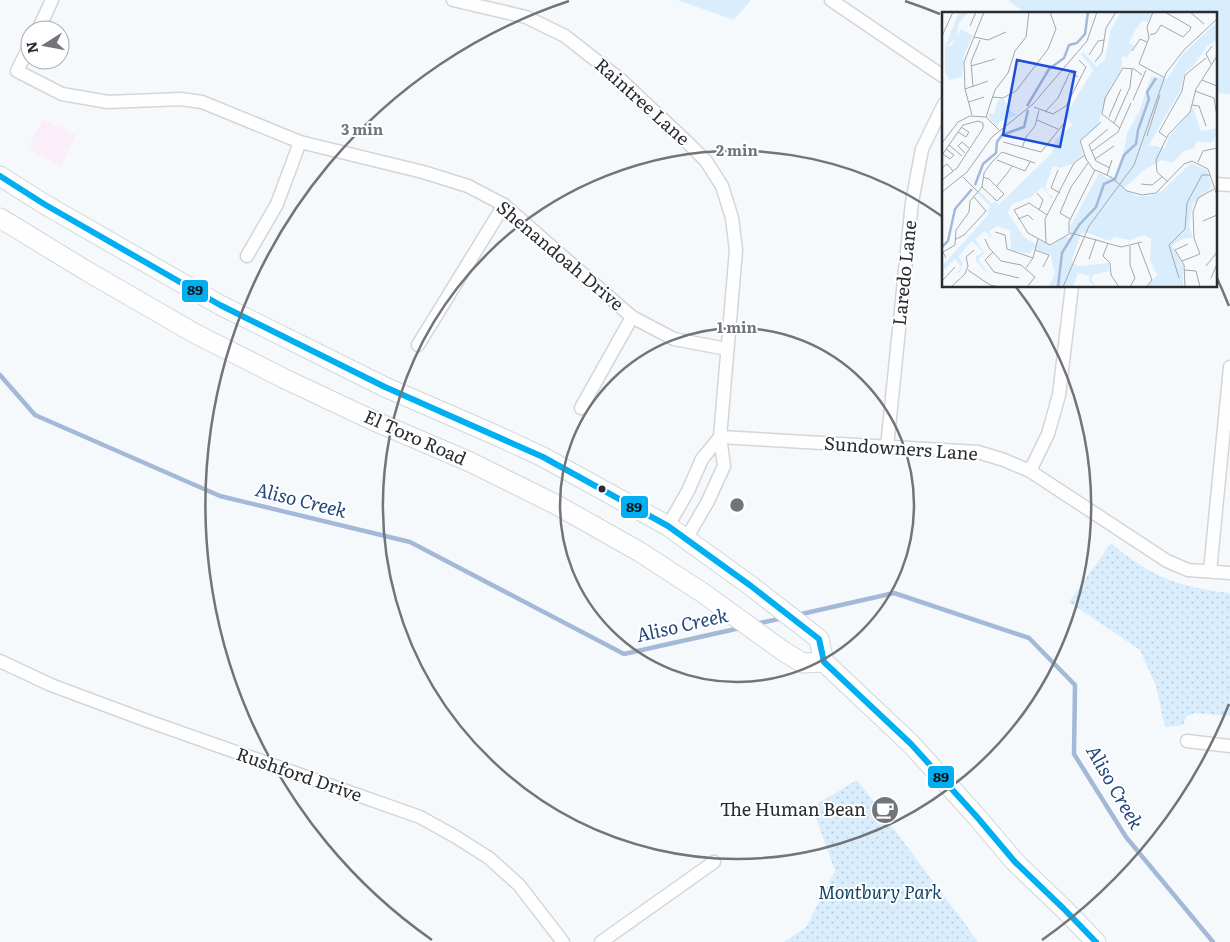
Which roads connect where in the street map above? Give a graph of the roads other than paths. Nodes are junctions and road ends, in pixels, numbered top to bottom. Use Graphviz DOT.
graph roads {
  1 [pos="52,0"];
  2 [pos="453,0"];
  3 [pos="831,0"];
  4 [pos="43,20"];
  5 [pos="20,65"];
  6 [pos="942,76"];
  7 [pos="942,108"];
  8 [pos="300,142"];
  9 [pos="0,176"];
  10 [pos="504,205"];
  11 [pos="0,218"];
  12 [pos="247,256"];
  13 [pos="1072,288"];
  14 [pos="632,317"];
  15 [pos="418,345"];
  16 [pos="727,348"];
  17 [pos="1230,367"];
  18 [pos="581,408"];
  19 [pos="720,437"];
  20 [pos="887,447"];
  21 [pos="1030,471"];
  22 [pos="694,478"];
  23 [pos="714,488"];
  24 [pos="668,526"];
  25 [pos="686,539"];
  26 [pos="1210,571"];
  27 [pos="1230,573"];
  28 [pos="0,661"];
  29 [pos="824,662"];
  30 [pos="1188,741"];
  31 [pos="1230,746"];
  32 [pos="714,862"];
  33 [pos="563,942"];
  34 [pos="601,942"];
  35 [pos="1096,942"];
  1 -- 4 [label="street"];
  2 -- 16 [label="street, Raintree Lane"];
  3 -- 6 [label="street"];
  5 -- 8 [label="street, Shenandoah Drive"];
  7 -- 20 [label="street, Laredo Lane"];
  8 -- 10 [label="street, Shenandoah Drive"];
  8 -- 12 [label="street"];
  9 -- 24 [label="main road, El Toro Road"];
  10 -- 14 [label="street, Shenandoah Drive"];
  10 -- 15 [label="street"];
  11 -- 29 [label="main road, El Toro Road"];
  13 -- 21 [label="street"];
  14 -- 16 [label="street, Shenandoah Drive"];
  14 -- 18 [label="street"];
  16 -- 19 [label="street, Raintree Lane"];
  17 -- 26 [label="street"];
  19 -- 20 [label="street, Sundowners Lane"];
  19 -- 22 [label="street"];
  19 -- 23 [label="street, Raintree Lane"];
  20 -- 21 [label="street, Sundowners Lane"];
  21 -- 26 [label="street, Sundowners Lane"];
  22 -- 23 [label="street"];
  22 -- 24 [label="street"];
  23 -- 25 [label="street, Raintree Lane"];
  24 -- 25 [label="main road, El Toro Road"];
  25 -- 29 [label="main road, El Toro Road"];
  26 -- 27 [label="street, Sundowners Lane"];
  28 -- 33 [label="street, Rushford Drive"];
  29 -- 35 [label="main road"];
  30 -- 31 [label="street"];
  32 -- 34 [label="street"];
}
